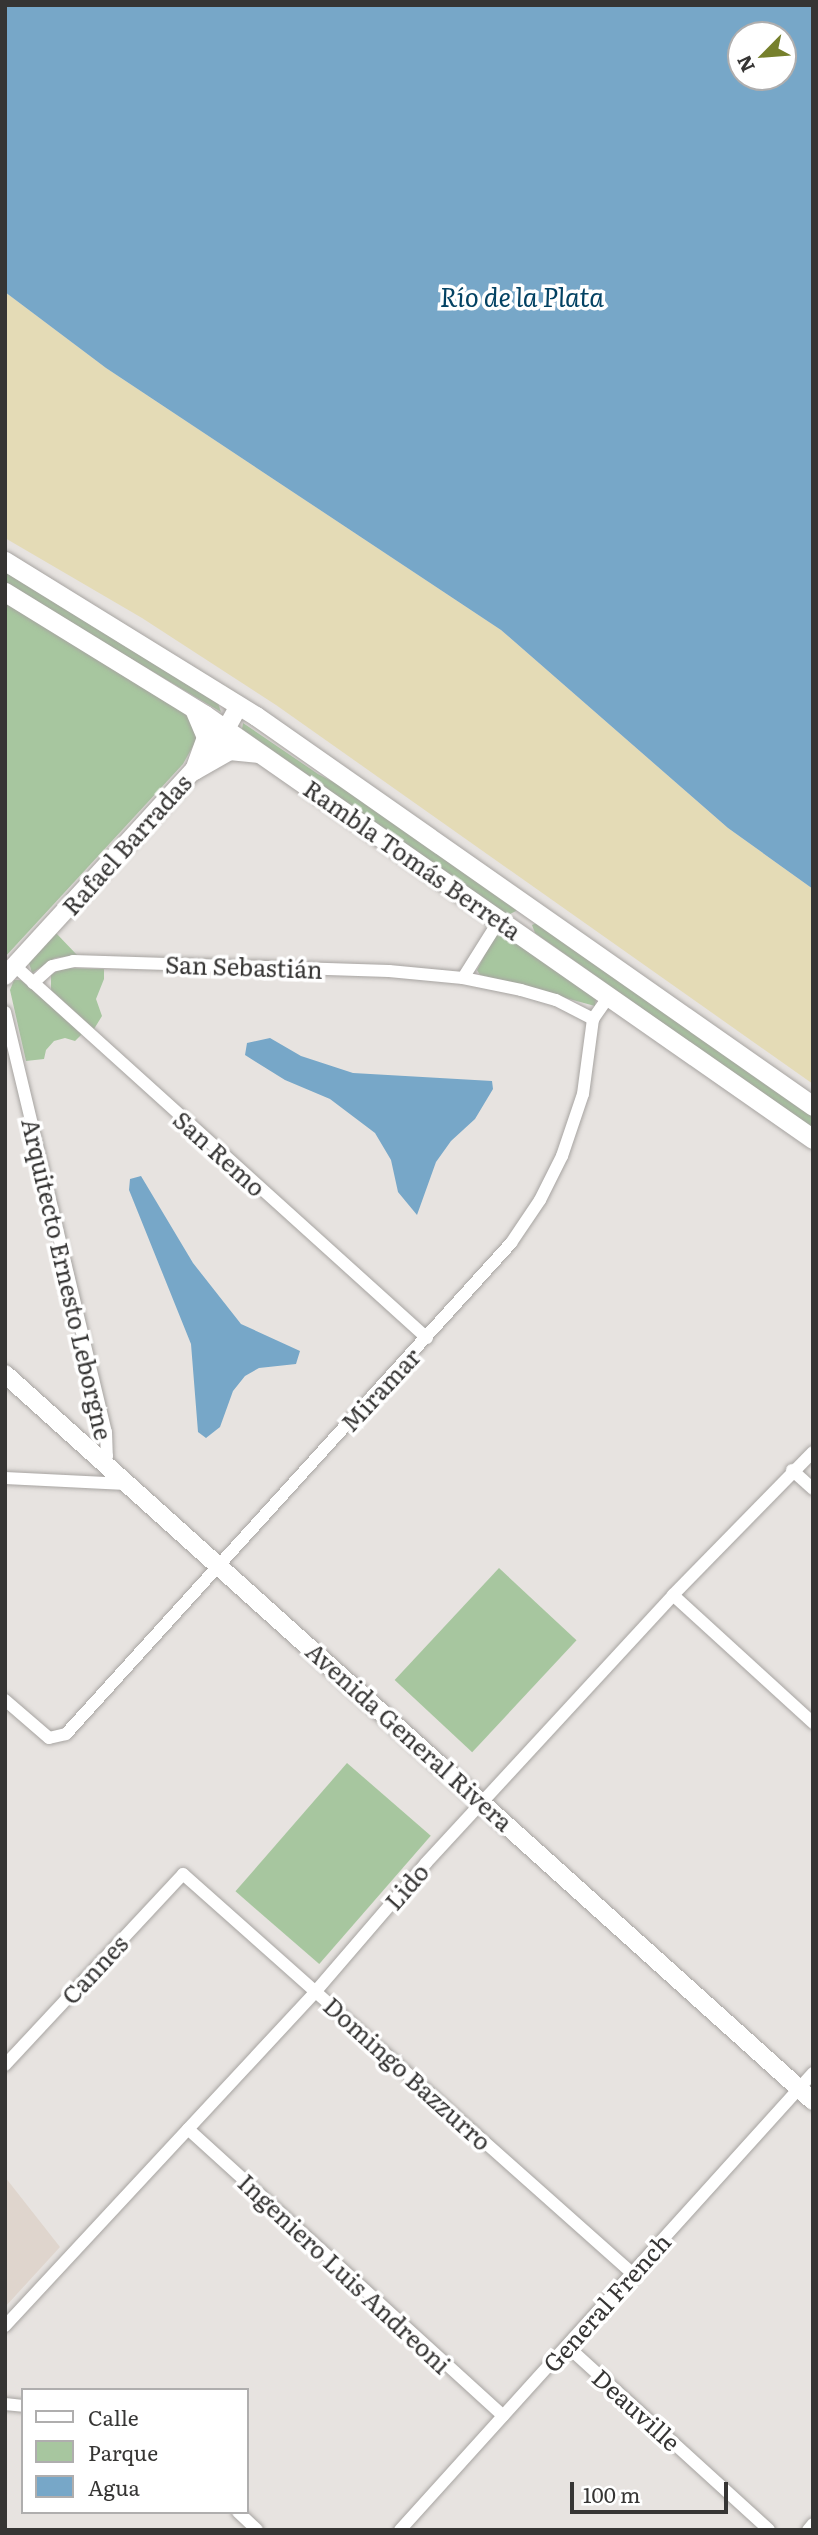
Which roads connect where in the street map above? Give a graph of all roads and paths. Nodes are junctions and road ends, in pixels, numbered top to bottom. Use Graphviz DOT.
graph roads {
  1 [pos="5,561"];
  2 [pos="5,592"];
  3 [pos="239,706"];
  4 [pos="193,707"];
  5 [pos="226,729"];
  6 [pos="262,755"];
  7 [pos="194,770"];
  8 [pos="351,781"];
  9 [pos="532,908"];
  10 [pos="508,925"];
  11 [pos="10,971"];
  12 [pos="463,978"];
  13 [pos="33,983"];
  14 [pos="610,995"];
  15 [pos="5,1012"];
  16 [pos="593,1019"];
  17 [pos="813,1106"];
  18 [pos="813,1139"];
  19 [pos="427,1338"];
  20 [pos="5,1374"];
  21 [pos="813,1452"];
  22 [pos="103,1463"];
  23 [pos="792,1470"];
  24 [pos="5,1478"];
  25 [pos="126,1484"];
  26 [pos="813,1489"];
  27 [pos="217,1565"];
  28 [pos="673,1595"];
  29 [pos="5,1700"];
  30 [pos="813,1723"];
  31 [pos="484,1803"];
  32 [pos="183,1874"];
  33 [pos="316,1991"];
  34 [pos="5,2065"];
  35 [pos="813,2073"];
  36 [pos="806,2094"];
  37 [pos="188,2129"];
  38 [pos="632,2273"];
  39 [pos="5,2326"];
  40 [pos="567,2346"];
  41 [pos="503,2416"];
  42 [pos="240,2514"];
  43 [pos="813,2524"];
  44 [pos="257,2530"];
  45 [pos="400,2530"];
  46 [pos="769,2530"];
  47 [pos="807,2530"];
  1 -- 3 [label="main road, Rambla Tomás Berreta"];
  2 -- 4 [label="main road, Rambla Tomás Berreta"];
  3 -- 5 [label="main road, Rafael Barradas"];
  3 -- 8 [label="main road, Rambla Tomás Berreta"];
  4 -- 5 [label="main road, Rambla Tomás Berreta"];
  4 -- 7 [label="main road"];
  5 -- 6 [label="main road, Rambla Tomás Berreta"];
  5 -- 7 [label="main road, Rafael Barradas"];
  5 -- 8 [label="main road"];
  6 -- 7 [label="main road"];
  6 -- 10 [label="main road, Rambla Tomás Berreta"];
  7 -- 11 [label="main road, Rafael Barradas"];
  8 -- 9 [label="main road, Rambla Tomás Berreta"];
  9 -- 10 [label="main road"];
  9 -- 17 [label="main road, Rambla Tomás Berreta"];
  10 -- 12 [label="street"];
  10 -- 14 [label="main road, Rambla Tomás Berreta"];
  11 -- 13 [label="street, San Remo"];
  12 -- 13 [label="street, San Sebastián"];
  12 -- 16 [label="street, San Sebastián"];
  13 -- 19 [label="street, San Remo"];
  14 -- 16 [label="street, Miramar"];
  14 -- 18 [label="main road, Rambla Tomás Berreta"];
  15 -- 22 [label="street, Arquitecto Ernesto Leborgne"];
  16 -- 19 [label="street, Miramar"];
  19 -- 27 [label="street, Miramar"];
  20 -- 22 [label="main road, Avenida General Rivera"];
  21 -- 23 [label="street, Lido"];
  22 -- 25 [label="main road, Avenida General Rivera"];
  23 -- 26 [label="street"];
  23 -- 28 [label="street, Lido"];
  24 -- 25 [label="street"];
  25 -- 27 [label="main road, Avenida General Rivera"];
  27 -- 29 [label="street, Miramar"];
  27 -- 31 [label="main road, Avenida General Rivera"];
  28 -- 30 [label="street"];
  28 -- 31 [label="street, Lido"];
  31 -- 33 [label="street, Lido"];
  31 -- 36 [label="main road, Avenida General Rivera"];
  32 -- 33 [label="street, Domingo Bazzurro"];
  32 -- 34 [label="street, Cannes"];
  33 -- 37 [label="street, Lido"];
  33 -- 38 [label="street, Domingo Bazzurro"];
  35 -- 36 [label="street, General French"];
  36 -- 38 [label="street, General French"];
  37 -- 39 [label="street, Lido"];
  37 -- 41 [label="street, Ingeniero Luis Andreoni"];
  38 -- 40 [label="street, General French"];
  40 -- 41 [label="street, General French"];
  40 -- 46 [label="street, Deauville"];
  41 -- 45 [label="street, General French"];
  42 -- 44 [label="street"];
  43 -- 47 [label="street"];
}
